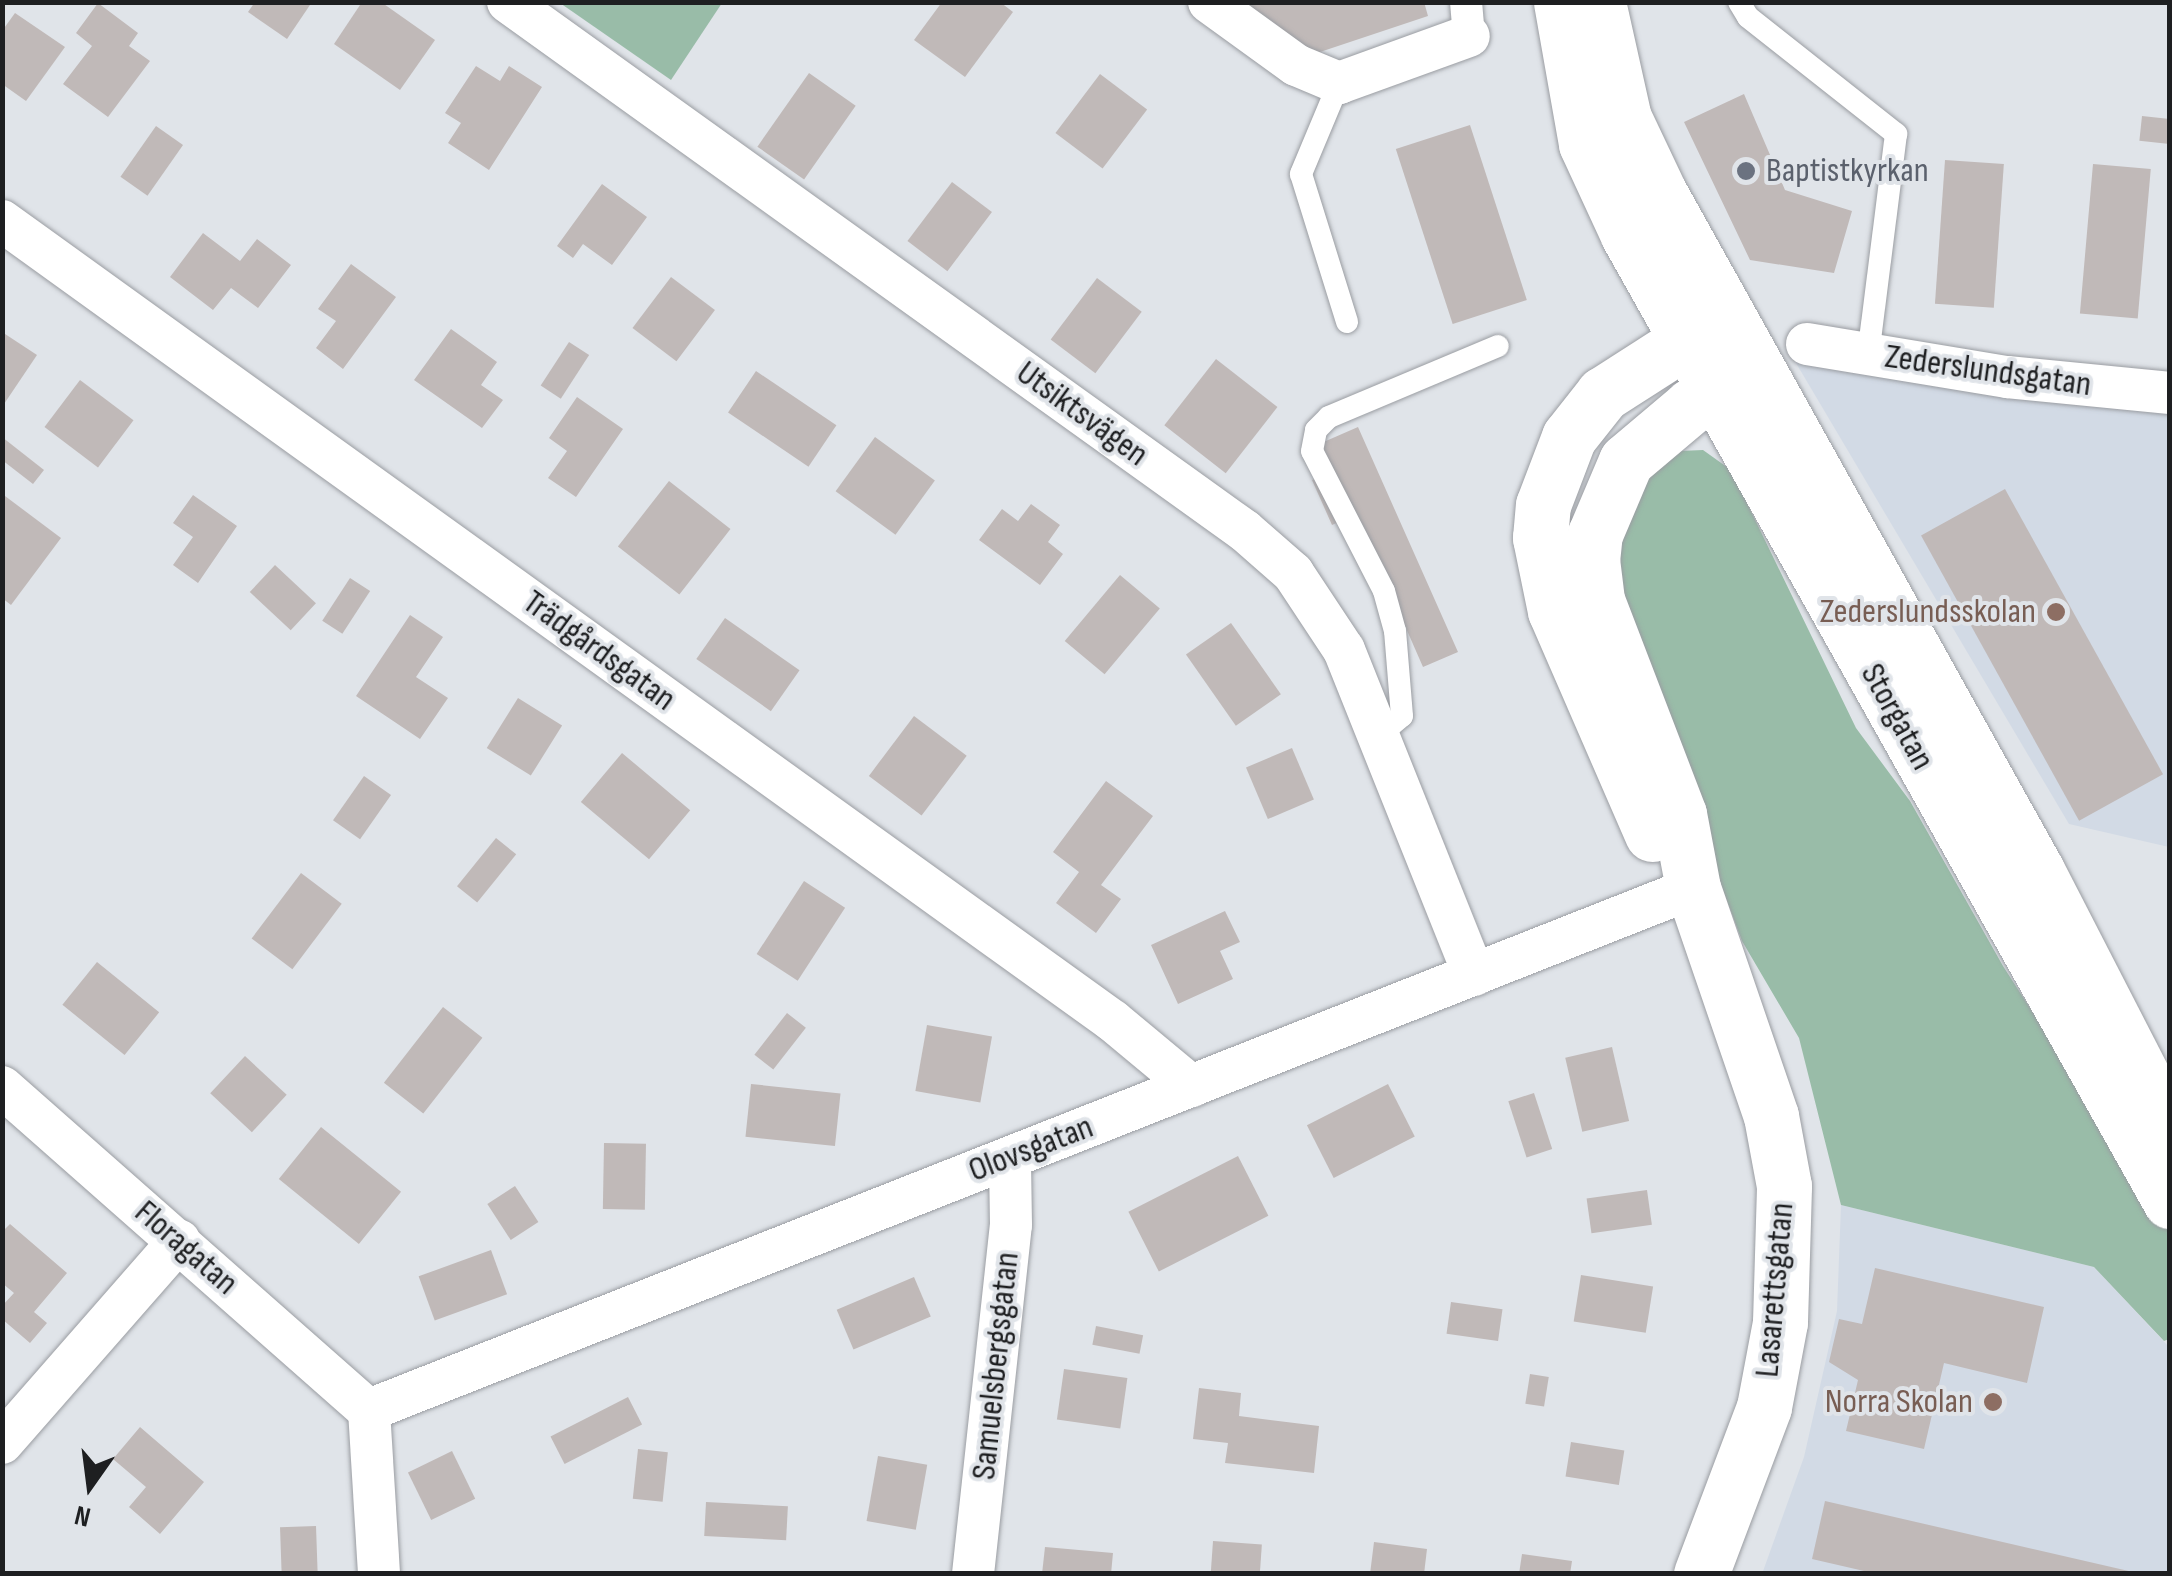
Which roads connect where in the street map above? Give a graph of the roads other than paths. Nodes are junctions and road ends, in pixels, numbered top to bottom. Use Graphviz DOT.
graph roads {
  1 [pos="508,2"];
  2 [pos="1209,2"];
  3 [pos="1561,2"];
  4 [pos="1598,2"];
  5 [pos="1740,2"];
  6 [pos="1467,19"];
  7 [pos="1339,83"];
  8 [pos="2,221"];
  9 [pos="1347,322"];
  10 [pos="1705,326"];
  11 [pos="1806,344"];
  12 [pos="1498,346"];
  13 [pos="1868,355"];
  14 [pos="1734,380"];
  15 [pos="2170,393"];
  16 [pos="1378,736"];
  17 [pos="1693,888"];
  18 [pos="1474,975"];
  19 [pos="1191,1086"];
  20 [pos="2,1087"];
  21 [pos="2170,1130"];
  22 [pos="1010,1158"];
  23 [pos="2170,1201"];
  24 [pos="180,1240"];
  25 [pos="368,1410"];
  26 [pos="2,1443"];
  27 [pos="380,1574"];
  28 [pos="973,1574"];
  29 [pos="1701,1574"];
  1 -- 16 [label="street, Utsiktsvägen"];
  2 -- 7 [label="street"];
  3 -- 10 [label="main road, Storgatan"];
  4 -- 10 [label="main road, Storgatan"];
  5 -- 13 [label="lane"];
  6 -- 7 [label="street"];
  7 -- 9 [label="lane"];
  8 -- 19 [label="street, Trädgårdsgatan"];
  10 -- 14 [label="main road, Storgatan"];
  10 -- 17 [label="main road, Lasarettsgatan"];
  11 -- 13 [label="street, Zederslundsgatan"];
  12 -- 16 [label="lane"];
  13 -- 15 [label="street, Zederslundsgatan"];
  14 -- 17 [label="main road, Lasarettsgatan"];
  14 -- 21 [label="main road, Storgatan"];
  14 -- 23 [label="main road, Storgatan"];
  16 -- 18 [label="street, Utsiktsvägen"];
  17 -- 18 [label="street, Olovsgatan"];
  17 -- 29 [label="main road, Lasarettsgatan"];
  18 -- 19 [label="street, Olovsgatan"];
  19 -- 22 [label="street, Olovsgatan"];
  20 -- 24 [label="street, Floragatan"];
  22 -- 25 [label="street, Olovsgatan"];
  22 -- 28 [label="street, Samuelsbergsgatan"];
  24 -- 25 [label="street, Floragatan"];
  24 -- 26 [label="street"];
  25 -- 27 [label="street"];
}
